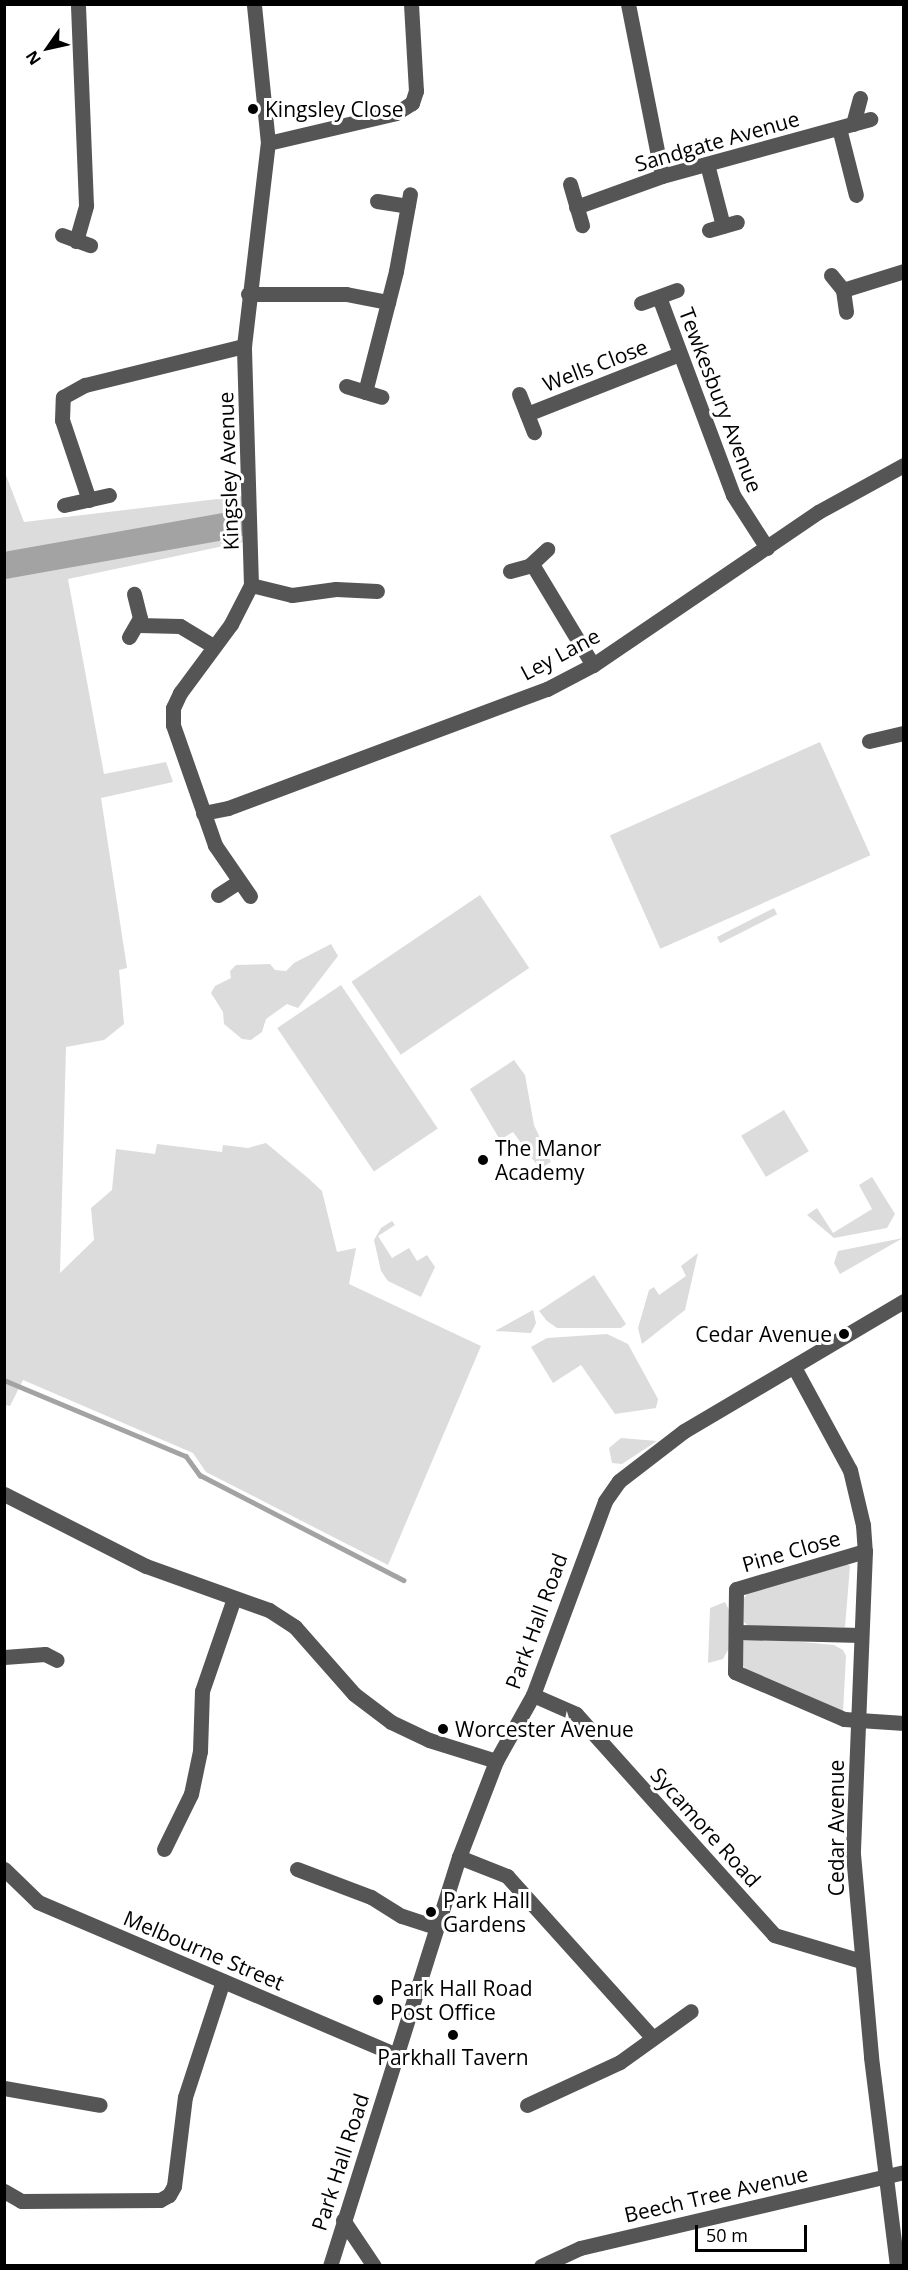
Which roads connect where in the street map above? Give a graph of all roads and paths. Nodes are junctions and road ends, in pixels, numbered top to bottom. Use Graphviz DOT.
graph roads {
  1 [pos="78,4"];
  2 [pos="254,4"];
  3 [pos="411,4"];
  4 [pos="628,4"];
  5 [pos="860,98"];
  6 [pos="870,119"];
  7 [pos="846,126"];
  8 [pos="267,143"];
  9 [pos="707,164"];
  10 [pos="662,176"];
  11 [pos="570,184"];
  12 [pos="856,195"];
  13 [pos="377,201"];
  14 [pos="576,207"];
  15 [pos="582,225"];
  16 [pos="723,226"];
  17 [pos="76,240"];
  18 [pos="903,271"];
  19 [pos="831,274"];
  20 [pos="677,290"];
  21 [pos="843,290"];
  22 [pos="248,294"];
  23 [pos="658,297"];
  24 [pos="388,302"];
  25 [pos="641,303"];
  26 [pos="846,312"];
  27 [pos="244,346"];
  28 [pos="679,354"];
  29 [pos="346,386"];
  30 [pos="365,392"];
  31 [pos="519,394"];
  32 [pos="381,397"];
  33 [pos="527,414"];
  34 [pos="534,432"];
  35 [pos="903,465"];
  36 [pos="109,495"];
  37 [pos="89,500"];
  38 [pos="63,505"];
  39 [pos="767,548"];
  40 [pos="547,549"];
  41 [pos="532,564"];
  42 [pos="510,571"];
  43 [pos="251,585"];
  44 [pos="377,591"];
  45 [pos="134,594"];
  46 [pos="213,646"];
  47 [pos="592,665"];
  48 [pos="903,733"];
  49 [pos="869,741"];
  50 [pos="203,813"];
  51 [pos="238,882"];
  52 [pos="218,895"];
  53 [pos="250,896"];
  54 [pos="903,1301"];
  55 [pos="794,1367"];
  56 [pos="4,1494"];
  57 [pos="865,1551"];
  58 [pos="234,1598"];
  59 [pos="738,1632"];
  60 [pos="861,1635"];
  61 [pos="4,1657"];
  62 [pos="57,1660"];
  63 [pos="533,1695"];
  64 [pos="858,1720"];
  65 [pos="903,1723"];
  66 [pos="496,1761"];
  67 [pos="164,1849"];
  68 [pos="459,1857"];
  69 [pos="4,1869"];
  70 [pos="297,1869"];
  71 [pos="435,1928"];
  72 [pos="861,1961"];
  73 [pos="223,1981"];
  74 [pos="691,2011"];
  75 [pos="653,2038"];
  76 [pos="396,2055"];
  77 [pos="4,2088"];
  78 [pos="100,2105"];
  79 [pos="527,2105"];
  80 [pos="903,2172"];
  81 [pos="884,2176"];
  82 [pos="4,2192"];
  83 [pos="343,2220"];
  84 [pos="330,2265"];
  85 [pos="374,2265"];
  86 [pos="540,2265"];
  87 [pos="897,2265"];
  1 -- 17 [label="street"];
  2 -- 8 [label="street, Kingsley Avenue"];
  3 -- 8 [label="street"];
  4 -- 10 [label="street"];
  5 -- 7 [label="street"];
  6 -- 7 [label="street, Sandgate Avenue"];
  7 -- 9 [label="street, Sandgate Avenue"];
  7 -- 12 [label="street"];
  8 -- 22 [label="street, Kingsley Avenue"];
  9 -- 10 [label="street, Sandgate Avenue"];
  9 -- 16 [label="street"];
  10 -- 14 [label="street, Sandgate Avenue"];
  11 -- 14 [label="street"];
  13 -- 24 [label="street"];
  14 -- 15 [label="street"];
  18 -- 21 [label="street"];
  19 -- 21 [label="street"];
  20 -- 23 [label="street, Tewkesbury Avenue"];
  21 -- 26 [label="street"];
  22 -- 24 [label="street"];
  22 -- 27 [label="street, Kingsley Avenue"];
  23 -- 25 [label="street, Tewkesbury Avenue"];
  23 -- 28 [label="street, Tewkesbury Avenue"];
  24 -- 30 [label="street"];
  27 -- 37 [label="street"];
  27 -- 43 [label="street, Kingsley Avenue"];
  28 -- 33 [label="street, Wells Close"];
  28 -- 39 [label="street, Tewkesbury Avenue"];
  29 -- 30 [label="street"];
  30 -- 32 [label="street"];
  31 -- 33 [label="street, Wells Close"];
  33 -- 34 [label="street, Wells Close"];
  35 -- 39 [label="street, Ley Lane"];
  36 -- 37 [label="street"];
  37 -- 38 [label="street"];
  39 -- 47 [label="street, Ley Lane"];
  40 -- 41 [label="street"];
  41 -- 42 [label="street"];
  41 -- 47 [label="street"];
  43 -- 44 [label="street"];
  43 -- 46 [label="street, Kingsley Avenue"];
  45 -- 46 [label="street"];
  46 -- 50 [label="street, Kingsley Avenue"];
  47 -- 50 [label="street, Ley Lane"];
  48 -- 49 [label="street"];
  50 -- 51 [label="street, Kingsley Avenue"];
  51 -- 52 [label="street"];
  51 -- 53 [label="street, Kingsley Avenue"];
  54 -- 55 [label="street, Park Hall Road"];
  55 -- 57 [label="street, Cedar Avenue"];
  55 -- 63 [label="street, Park Hall Road"];
  56 -- 58 [label="street"];
  57 -- 59 [label="street, Pine Close"];
  57 -- 60 [label="street, Cedar Avenue"];
  58 -- 66 [label="street"];
  58 -- 67 [label="street"];
  59 -- 60 [label="street"];
  59 -- 64 [label="street, Pine Close"];
  60 -- 64 [label="street, Cedar Avenue"];
  61 -- 62 [label="street"];
  63 -- 66 [label="street, Park Hall Road"];
  63 -- 72 [label="street, Sycamore Road"];
  64 -- 65 [label="street"];
  64 -- 72 [label="street, Cedar Avenue"];
  66 -- 68 [label="street, Park Hall Road"];
  68 -- 71 [label="street, Park Hall Road"];
  68 -- 75 [label="street"];
  69 -- 73 [label="street, Melbourne Street"];
  70 -- 71 [label="street"];
  71 -- 76 [label="street, Park Hall Road"];
  72 -- 81 [label="street, Cedar Avenue"];
  73 -- 76 [label="street, Melbourne Street"];
  73 -- 82 [label="street"];
  74 -- 75 [label="street"];
  75 -- 79 [label="street"];
  76 -- 83 [label="street, Park Hall Road"];
  77 -- 78 [label="street"];
  80 -- 81 [label="street, Beech Tree Avenue"];
  81 -- 86 [label="street, Beech Tree Avenue"];
  81 -- 87 [label="street, Cedar Avenue"];
  83 -- 84 [label="street, Park Hall Road"];
  83 -- 85 [label="street"];
}
